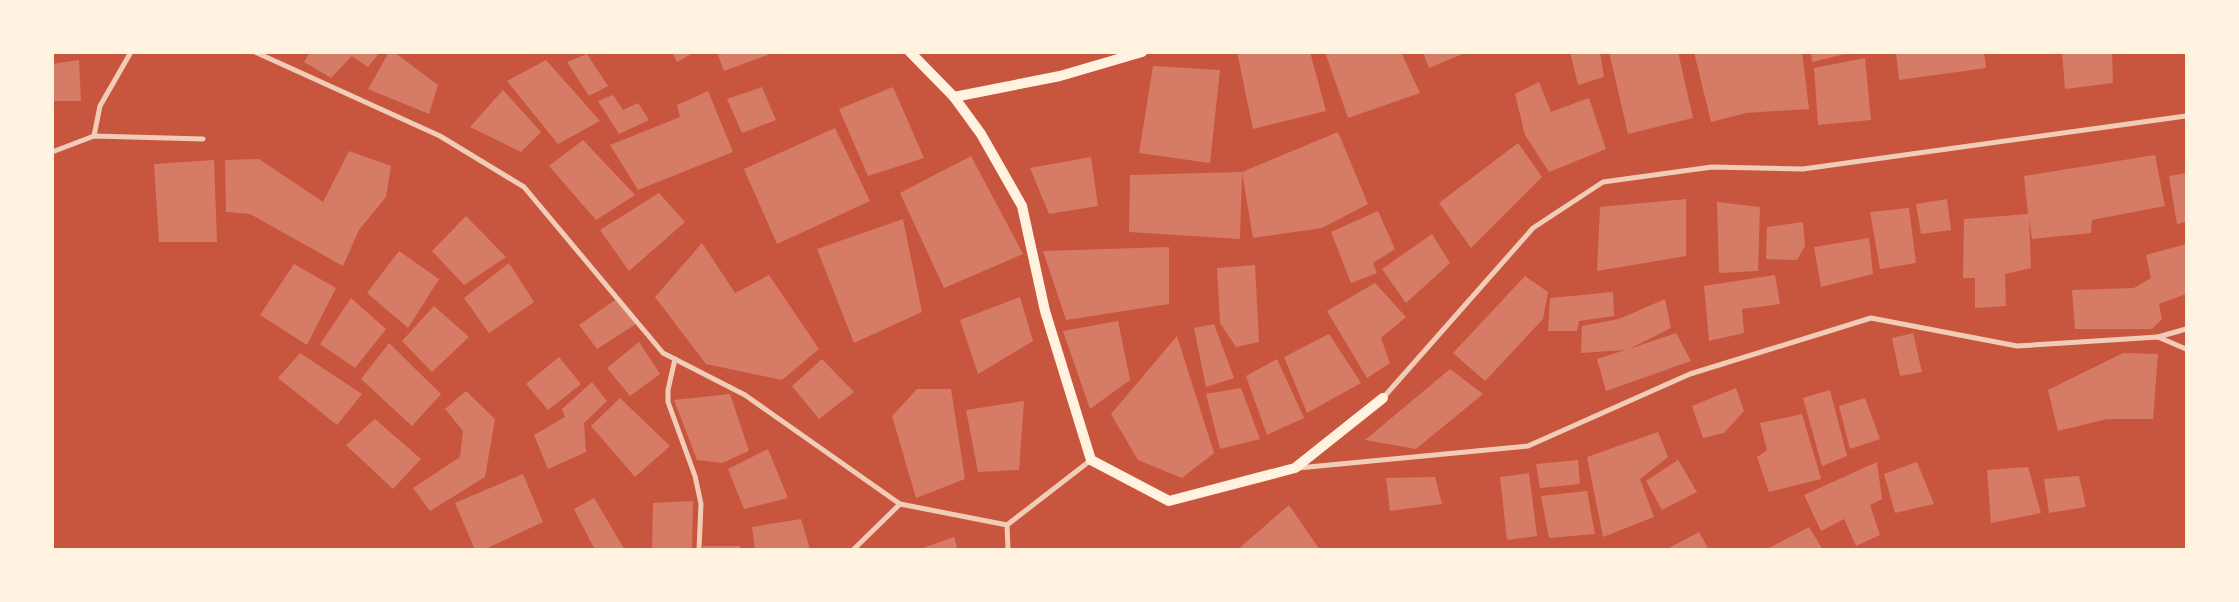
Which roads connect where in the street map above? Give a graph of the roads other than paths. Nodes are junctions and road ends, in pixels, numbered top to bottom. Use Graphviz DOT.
graph roads {
  1 [pos="131,52"];
  2 [pos="255,52"];
  3 [pos="910,52"];
  4 [pos="1142,52"];
  5 [pos="1124,55"];
  6 [pos="954,97"];
  7 [pos="2186,116"];
  8 [pos="94,136"];
  9 [pos="203,139"];
  10 [pos="52,152"];
  11 [pos="2186,329"];
  12 [pos="2158,337"];
  13 [pos="2186,349"];
  14 [pos="675,359"];
  15 [pos="1383,398"];
  16 [pos="1091,460"];
  17 [pos="1295,468"];
  18 [pos="900,504"];
  19 [pos="1007,525"];
  20 [pos="699,550"];
  21 [pos="853,550"];
  22 [pos="1008,550"];
  1 -- 8 [label="street"];
  2 -- 14 [label="street"];
  3 -- 6 [label="main road"];
  4 -- 5 [label="main road"];
  5 -- 6 [label="main road"];
  6 -- 16 [label="main road"];
  7 -- 15 [label="street"];
  8 -- 9 [label="street"];
  8 -- 10 [label="street"];
  11 -- 12 [label="street"];
  12 -- 13 [label="street"];
  12 -- 17 [label="street"];
  14 -- 18 [label="street"];
  14 -- 20 [label="street"];
  15 -- 17 [label="main road"];
  16 -- 17 [label="main road"];
  16 -- 19 [label="street"];
  18 -- 19 [label="street"];
  18 -- 21 [label="street"];
  19 -- 22 [label="street"];
}
